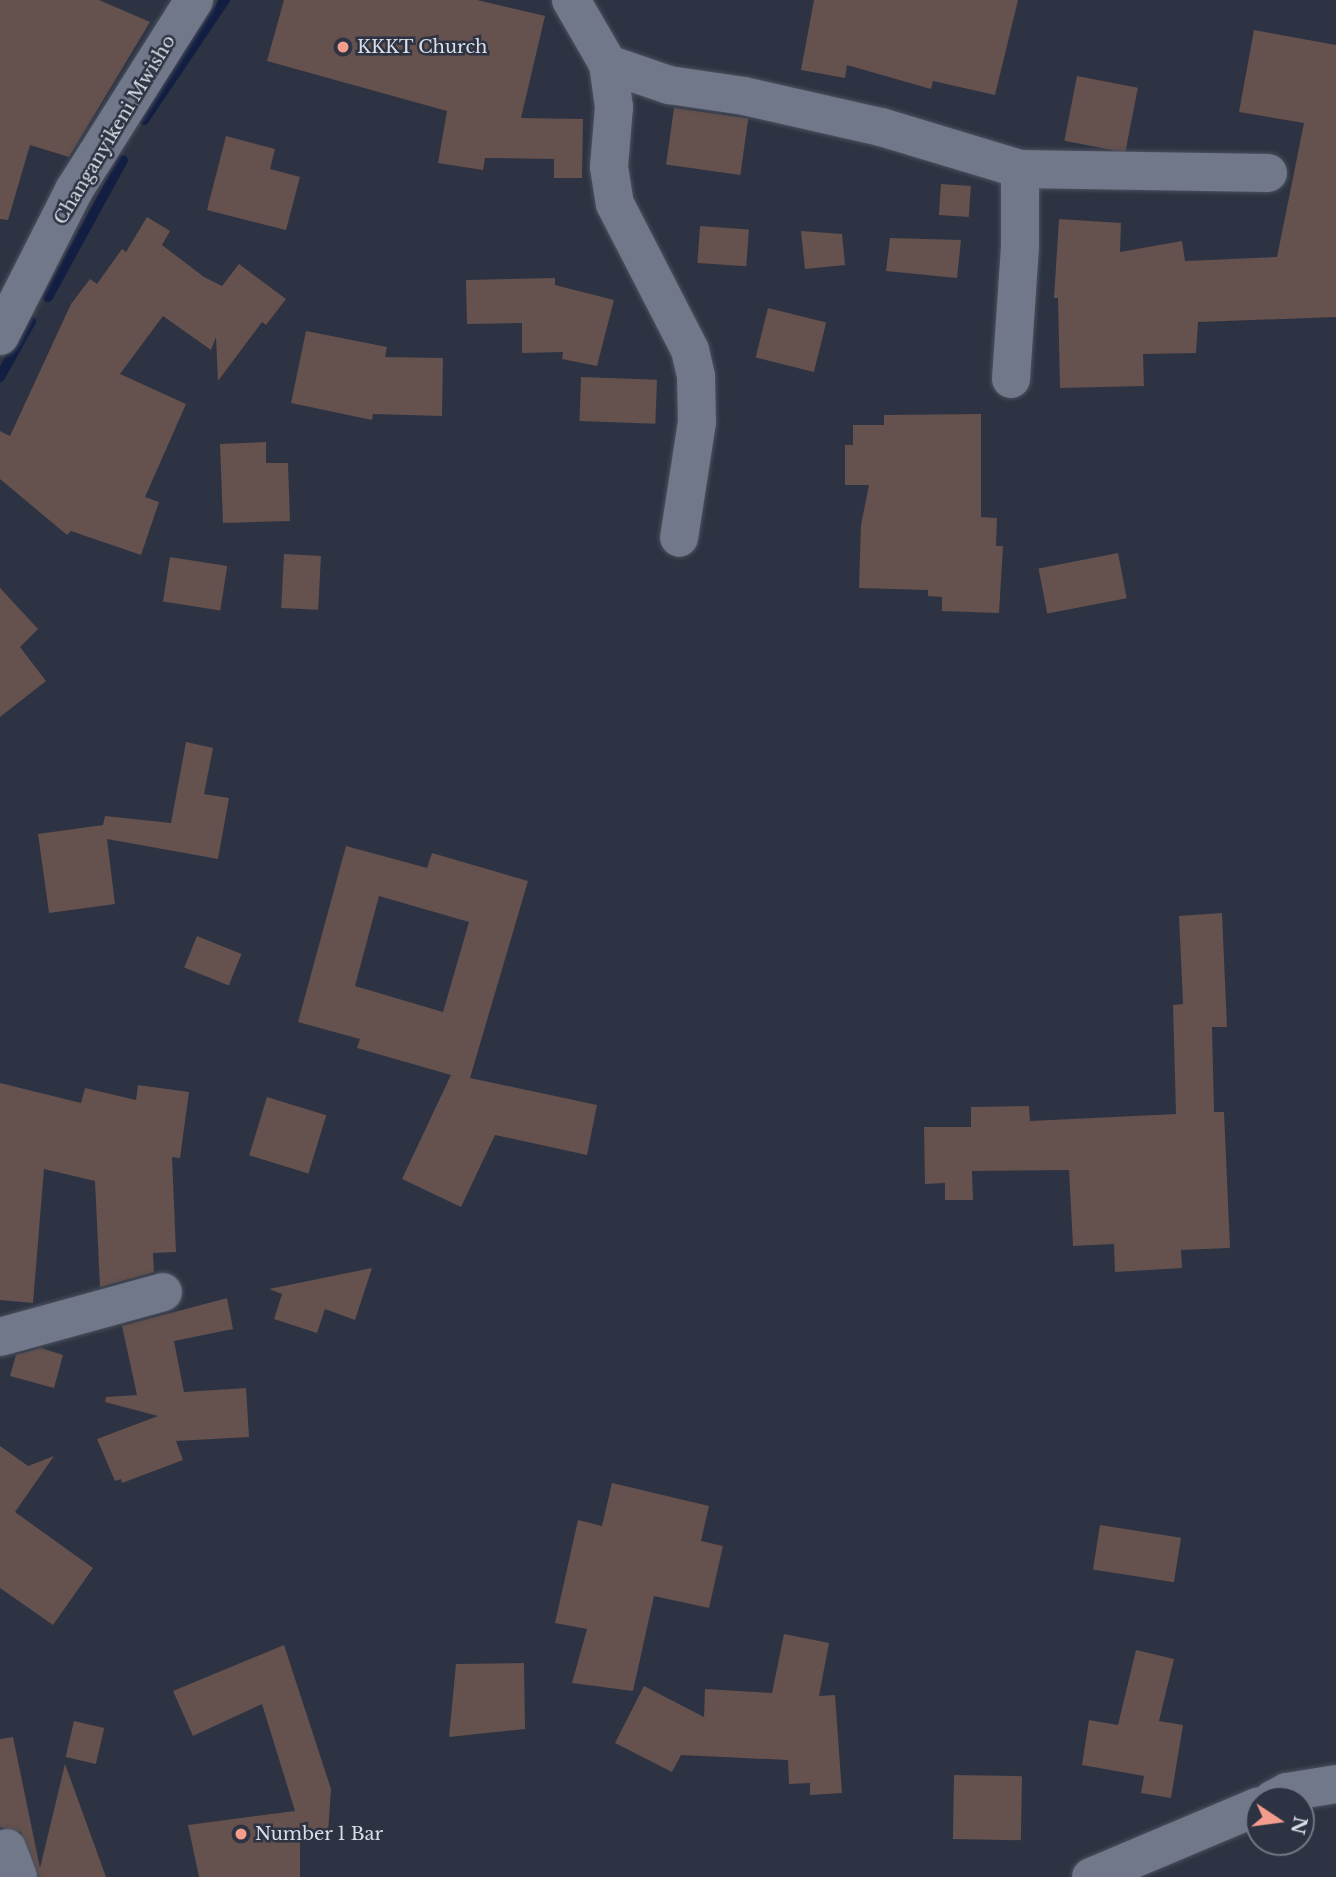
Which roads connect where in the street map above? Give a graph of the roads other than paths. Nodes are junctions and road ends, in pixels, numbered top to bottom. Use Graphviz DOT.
graph roads {
  1 [pos="194,0"];
  2 [pos="571,0"];
  3 [pos="608,64"];
  4 [pos="1020,169"];
  5 [pos="1268,173"];
  6 [pos="0,336"];
  7 [pos="1011,379"];
  8 [pos="679,538"];
  9 [pos="163,1292"];
  10 [pos="0,1337"];
  11 [pos="1336,1784"];
  12 [pos="1315,1787"];
  13 [pos="1245,1812"];
  14 [pos="1091,1877"];
  1 -- 6 [label="street, Changanyikeni Mwisho"];
  2 -- 3 [label="street"];
  3 -- 4 [label="street"];
  3 -- 8 [label="street"];
  4 -- 5 [label="street"];
  4 -- 7 [label="street"];
  9 -- 10 [label="street"];
  11 -- 12 [label="street"];
  13 -- 14 [label="street"];
}
